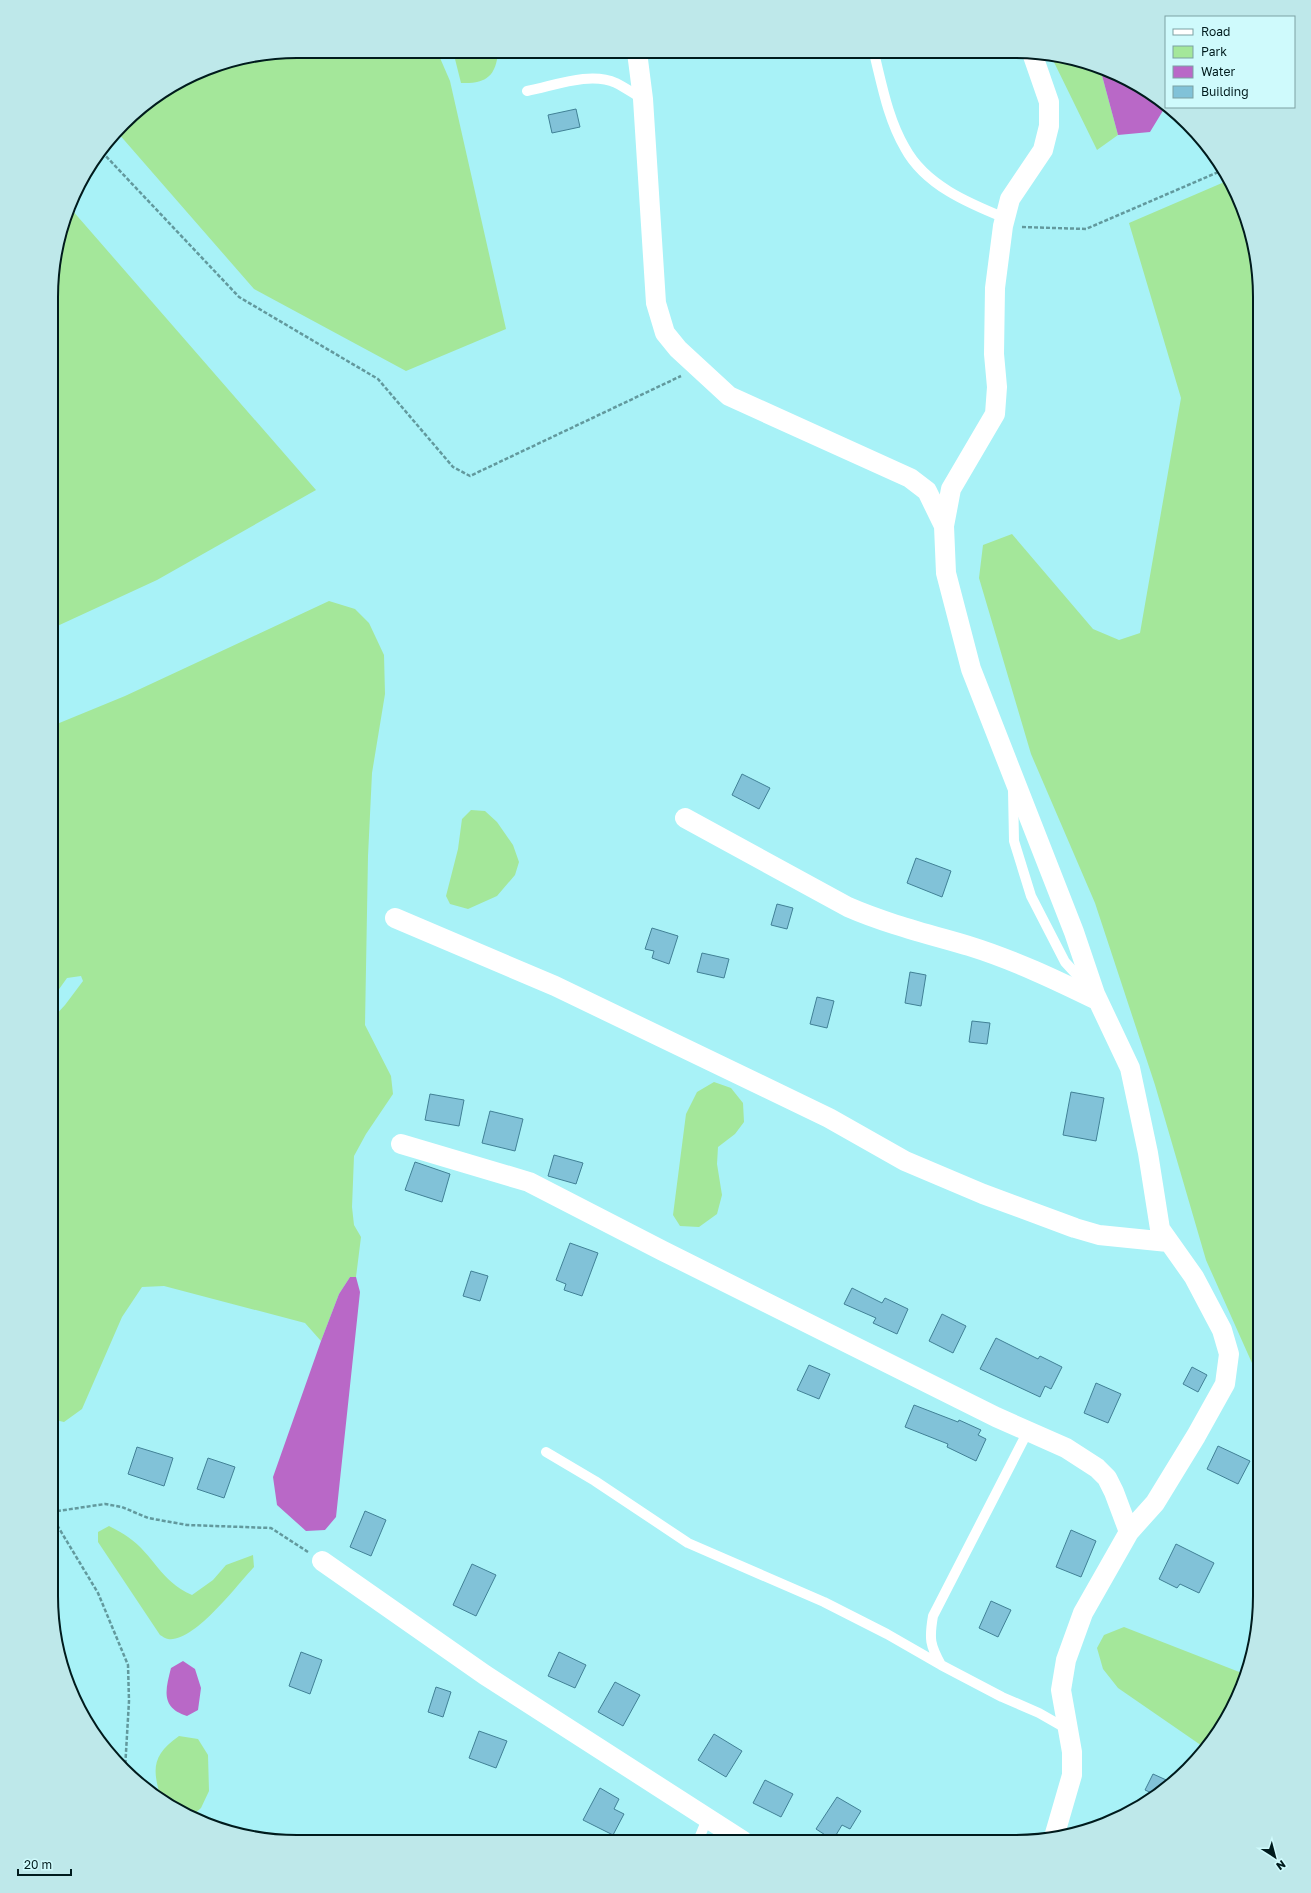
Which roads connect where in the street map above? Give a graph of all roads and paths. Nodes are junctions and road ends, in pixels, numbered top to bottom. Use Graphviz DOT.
graph roads {
  1 [pos="638,58"];
  2 [pos="875,58"];
  3 [pos="1034,59"];
  4 [pos="527,91"];
  5 [pos="643,99"];
  6 [pos="105,155"];
  7 [pos="1218,172"];
  8 [pos="1004,222"];
  9 [pos="699,368"];
  10 [pos="944,526"];
  11 [pos="1012,774"];
  12 [pos="685,818"];
  13 [pos="395,918"];
  14 [pos="1096,997"];
  15 [pos="401,1144"];
  16 [pos="1168,1242"];
  17 [pos="1028,1431"];
  18 [pos="546,1452"];
  19 [pos="58,1513"];
  20 [pos="58,1526"];
  21 [pos="1129,1532"];
  22 [pos="322,1561"];
  23 [pos="940,1665"];
  24 [pos="1067,1729"];
  25 [pos="125,1762"];
  26 [pos="707,1819"];
  27 [pos="1056,1831"];
  28 [pos="700,1835"];
  29 [pos="733,1835"];
  1 -- 5 [label="street"];
  2 -- 8 [label="lane"];
  3 -- 8 [label="street"];
  4 -- 5 [label="lane"];
  5 -- 9 [label="street"];
  6 -- 9 [label="path"];
  7 -- 8 [label="path"];
  8 -- 10 [label="street"];
  9 -- 10 [label="street"];
  10 -- 11 [label="street"];
  11 -- 14 [label="street"];
  11 -- 14 [label="lane"];
  12 -- 14 [label="street"];
  13 -- 16 [label="street"];
  14 -- 16 [label="street"];
  15 -- 17 [label="street"];
  16 -- 21 [label="street"];
  17 -- 21 [label="street"];
  17 -- 23 [label="lane"];
  18 -- 23 [label="lane"];
  19 -- 22 [label="path"];
  20 -- 25 [label="path"];
  21 -- 24 [label="street"];
  22 -- 26 [label="street"];
  23 -- 24 [label="lane"];
  24 -- 27 [label="street"];
  26 -- 28 [label="lane"];
  26 -- 29 [label="street"];
}
